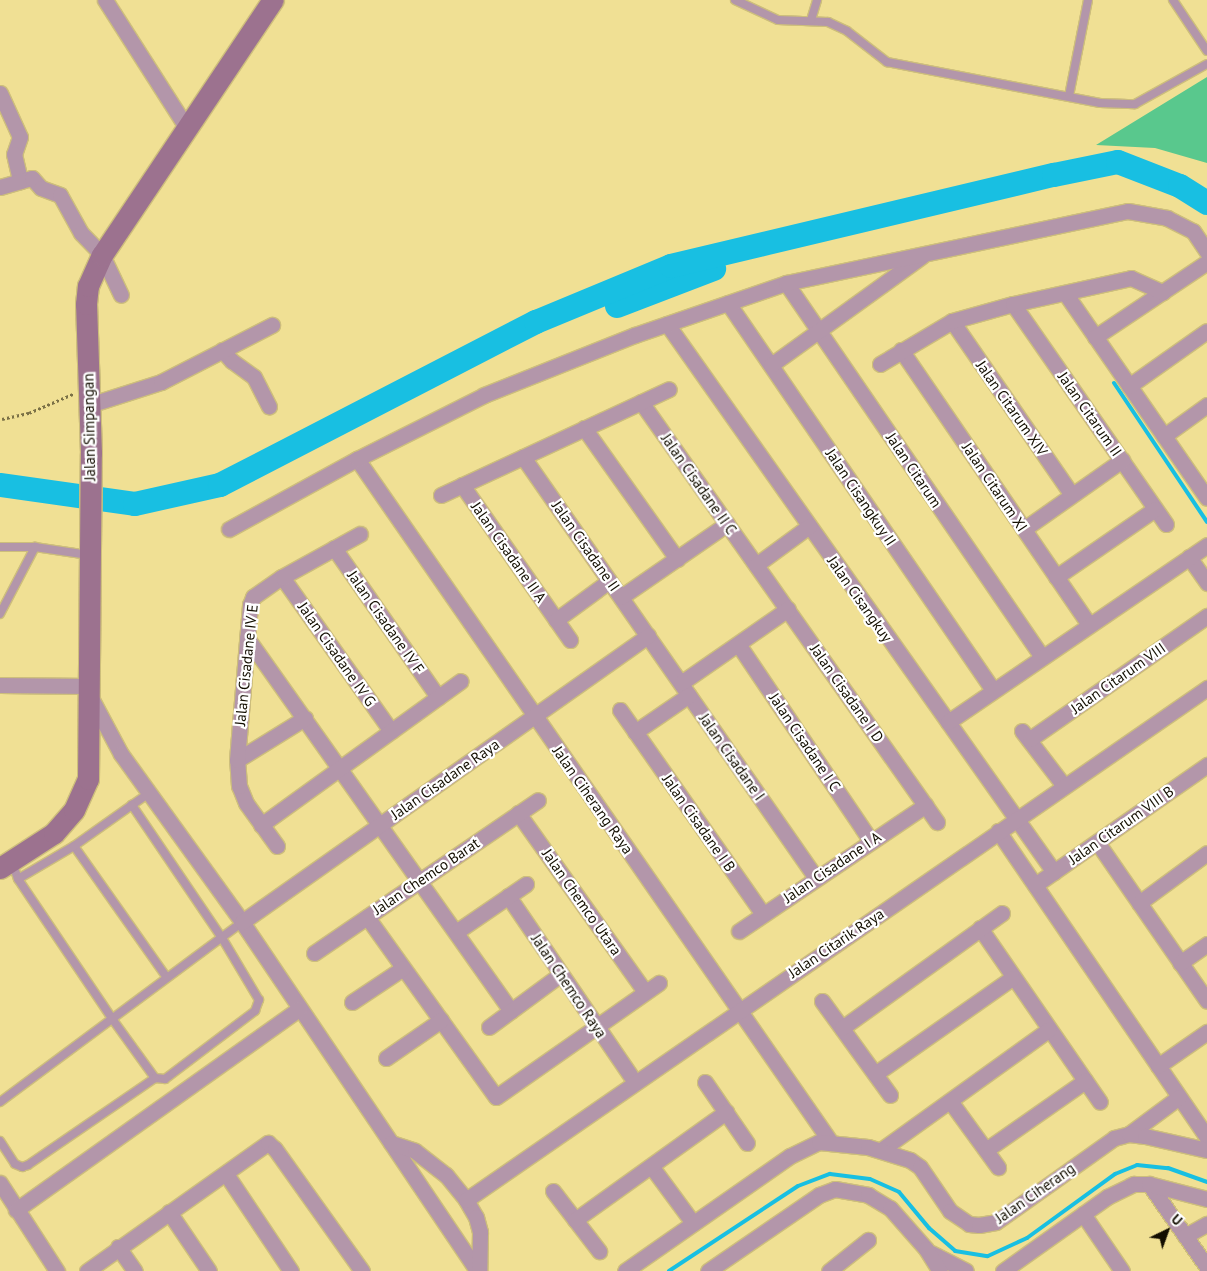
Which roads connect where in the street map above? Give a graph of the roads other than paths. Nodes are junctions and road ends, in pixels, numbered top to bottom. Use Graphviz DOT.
graph roads {
  1 [pos="105,0"];
  2 [pos="273,0"];
  3 [pos="735,0"];
  4 [pos="817,0"];
  5 [pos="1088,0"];
  6 [pos="1173,0"];
  7 [pos="811,20"];
  8 [pos="1207,51"];
  9 [pos="1207,64"];
  10 [pos="0,93"];
  11 [pos="1069,96"];
  12 [pos="187,128"];
  13 [pos="20,181"];
  14 [pos="0,188"];
  15 [pos="1207,252"];
  16 [pos="926,253"];
  17 [pos="102,255"];
  18 [pos="1207,262"];
  19 [pos="786,283"];
  20 [pos="1162,292"];
  21 [pos="1065,293"];
  22 [pos="121,295"];
  23 [pos="728,303"];
  24 [pos="1013,304"];
  25 [pos="952,321"];
  26 [pos="668,324"];
  27 [pos="272,325"];
  28 [pos="818,330"];
  29 [pos="1207,331"];
  30 [pos="1095,337"];
  31 [pos="222,350"];
  32 [pos="901,350"];
  33 [pos="880,364"];
  34 [pos="771,365"];
  35 [pos="1129,386"];
  36 [pos="669,389"];
  37 [pos="88,398"];
  38 [pos="641,402"];
  39 [pos="1207,405"];
  40 [pos="269,406"];
  41 [pos="584,428"];
  42 [pos="1164,436"];
  43 [pos="523,457"];
  44 [pos="357,459"];
  45 [pos="1122,460"];
  46 [pos="1202,479"];
  47 [pos="462,485"];
  48 [pos="441,495"];
  49 [pos="1072,495"];
  50 [pos="1207,498"];
  51 [pos="1155,509"];
  52 [pos="727,524"];
  53 [pos="1166,524"];
  54 [pos="809,526"];
  55 [pos="230,529"];
  56 [pos="1024,529"];
  57 [pos="360,534"];
  58 [pos="1207,545"];
  59 [pos="0,547"];
  60 [pos="35,547"];
  61 [pos="334,548"];
  62 [pos="88,551"];
  63 [pos="677,558"];
  64 [pos="1189,558"];
  65 [pos="756,565"];
  66 [pos="282,577"];
  67 [pos="1056,577"];
  68 [pos="609,581"];
  69 [pos="1207,583"];
  70 [pos="621,597"];
  71 [pos="788,609"];
  72 [pos="0,614"];
  73 [pos="1207,616"];
  74 [pos="556,620"];
  75 [pos="1089,625"];
  76 [pos="648,636"];
  77 [pos="247,638"];
  78 [pos="570,640"];
  79 [pos="738,644"];
  80 [pos="1042,658"];
  81 [pos="461,681"];
  82 [pos="0,685"];
  83 [pos="685,689"];
  84 [pos="994,690"];
  85 [pos="89,691"];
  86 [pos="1205,693"];
  87 [pos="438,697"];
  88 [pos="620,710"];
  89 [pos="535,716"];
  90 [pos="305,718"];
  91 [pos="948,722"];
  92 [pos="391,731"];
  93 [pos="635,732"];
  94 [pos="237,760"];
  95 [pos="1207,765"];
  96 [pos="340,768"];
  97 [pos="1064,786"];
  98 [pos="150,793"];
  99 [pos="538,800"];
  100 [pos="132,805"];
  101 [pos="926,805"];
  102 [pos="518,813"];
  103 [pos="1016,819"];
  104 [pos="937,822"];
  105 [pos="380,824"];
  106 [pos="260,825"];
  107 [pos="998,831"];
  108 [pos="871,841"];
  109 [pos="1097,842"];
  110 [pos="74,846"];
  111 [pos="277,846"];
  112 [pos="1207,853"];
  113 [pos="10,870"];
  114 [pos="1054,872"];
  115 [pos="816,878"];
  116 [pos="419,880"];
  117 [pos="526,884"];
  118 [pos="1035,885"];
  119 [pos="508,896"];
  120 [pos="1139,903"];
  121 [pos="1002,913"];
  122 [pos="763,914"];
  123 [pos="367,917"];
  124 [pos="242,922"];
  125 [pos="980,928"];
  126 [pos="739,931"];
  127 [pos="456,932"];
  128 [pos="222,938"];
  129 [pos="1207,944"];
  130 [pos="314,953"];
  131 [pos="1180,963"];
  132 [pos="403,968"];
  133 [pos="561,974"];
  134 [pos="167,978"];
  135 [pos="1012,978"];
  136 [pos="659,983"];
  137 [pos="645,992"];
  138 [pos="822,1001"];
  139 [pos="352,1002"];
  140 [pos="1207,1002"];
  141 [pos="299,1009"];
  142 [pos="738,1010"];
  143 [pos="511,1011"];
  144 [pos="113,1020"];
  145 [pos="441,1020"];
  146 [pos="489,1026"];
  147 [pos="597,1026"];
  148 [pos="842,1028"];
  149 [pos="1048,1030"];
  150 [pos="1207,1032"];
  151 [pos="386,1058"];
  152 [pos="1158,1066"];
  153 [pos="876,1074"];
  154 [pos="630,1075"];
  155 [pos="155,1078"];
  156 [pos="1085,1081"];
  157 [pos="705,1082"];
  158 [pos="890,1095"];
  159 [pos="1179,1097"];
  160 [pos="950,1101"];
  161 [pos="0,1102"];
  162 [pos="1100,1102"];
  163 [pos="726,1112"];
  164 [pos="1129,1134"];
  165 [pos="1207,1137"];
  166 [pos="0,1141"];
  167 [pos="830,1141"];
  168 [pos="391,1143"];
  169 [pos="747,1143"];
  170 [pos="881,1150"];
  171 [pos="986,1150"];
  172 [pos="1207,1150"];
  173 [pos="651,1166"];
  174 [pos="998,1166"];
  175 [pos="226,1174"];
  176 [pos="0,1182"];
  177 [pos="1149,1184"];
  178 [pos="553,1191"];
  179 [pos="1207,1199"];
  180 [pos="466,1200"];
  181 [pos="16,1210"];
  182 [pos="169,1212"];
  183 [pos="1083,1214"];
  184 [pos="575,1220"];
  185 [pos="693,1223"];
  186 [pos="1207,1224"];
  187 [pos="1185,1236"];
  188 [pos="868,1240"];
  189 [pos="118,1247"];
  190 [pos="926,1249"];
  191 [pos="599,1251"];
  192 [pos="849,1265"];
  193 [pos="1207,1267"];
  194 [pos="57,1271"];
  195 [pos="87,1271"];
  196 [pos="135,1271"];
  197 [pos="209,1271"];
  198 [pos="291,1271"];
  199 [pos="362,1271"];
  200 [pos="478,1271"];
  201 [pos="625,1271"];
  202 [pos="708,1271"];
  203 [pos="829,1271"];
  204 [pos="940,1271"];
  205 [pos="966,1271"];
  206 [pos="1003,1271"];
  207 [pos="1122,1271"];
  1 -- 12 [label="street"];
  2 -- 12 [label="street, Jalan Simpangan"];
  3 -- 7 [label="lane"];
  4 -- 7 [label="lane"];
  5 -- 11 [label="lane"];
  6 -- 8 [label="lane"];
  7 -- 11 [label="lane"];
  9 -- 11 [label="lane"];
  10 -- 13 [label="street"];
  12 -- 17 [label="street, Jalan Simpangan"];
  13 -- 14 [label="street"];
  13 -- 17 [label="street"];
  15 -- 16 [label="street"];
  16 -- 19 [label="street"];
  16 -- 28 [label="street"];
  17 -- 22 [label="street"];
  17 -- 37 [label="street, Jalan Simpangan"];
  18 -- 20 [label="street"];
  19 -- 23 [label="street"];
  19 -- 28 [label="street, Jalan Citarum"];
  20 -- 21 [label="street"];
  20 -- 30 [label="street"];
  21 -- 24 [label="street"];
  21 -- 30 [label="street"];
  23 -- 26 [label="street"];
  23 -- 34 [label="street, Jalan Cisangkuy II"];
  24 -- 25 [label="street"];
  24 -- 45 [label="street, Jalan Citarum II"];
  25 -- 32 [label="street"];
  25 -- 49 [label="street, Jalan Citarum XIV"];
  26 -- 44 [label="street"];
  26 -- 54 [label="street, Jalan Cisangkuy"];
  27 -- 31 [label="street"];
  28 -- 34 [label="street"];
  28 -- 80 [label="street, Jalan Citarum"];
  29 -- 35 [label="street"];
  30 -- 35 [label="street"];
  31 -- 37 [label="street"];
  31 -- 40 [label="street"];
  32 -- 33 [label="street"];
  32 -- 56 [label="street, Jalan Citarum XI"];
  34 -- 84 [label="street, Jalan Cisangkuy II"];
  35 -- 42 [label="street"];
  36 -- 38 [label="street"];
  37 -- 62 [label="street, Jalan Simpangan"];
  38 -- 41 [label="street"];
  38 -- 52 [label="street, Jalan Cisadane II C"];
  39 -- 42 [label="street"];
  41 -- 43 [label="street"];
  41 -- 63 [label="street"];
  42 -- 46 [label="street"];
  43 -- 47 [label="street"];
  43 -- 68 [label="street, Jalan Cisadane II"];
  44 -- 55 [label="street"];
  44 -- 89 [label="street, Jalan Ciherang Raya"];
  45 -- 49 [label="street"];
  45 -- 51 [label="street, Jalan Citarum II"];
  46 -- 50 [label="street"];
  47 -- 48 [label="street"];
  47 -- 74 [label="street, Jalan Cisadane II A"];
  49 -- 56 [label="street"];
  51 -- 53 [label="street, Jalan Citarum II"];
  51 -- 67 [label="street"];
  52 -- 63 [label="street"];
  52 -- 65 [label="street, Jalan Cisadane II C"];
  54 -- 65 [label="street"];
  54 -- 91 [label="street, Jalan Cisangkuy"];
  56 -- 67 [label="street, Jalan Citarum XI"];
  57 -- 61 [label="street, Jalan Cisadane IV E"];
  58 -- 64 [label="street"];
  59 -- 60 [label="lane"];
  60 -- 62 [label="lane"];
  60 -- 72 [label="lane"];
  61 -- 66 [label="street, Jalan Cisadane IV E"];
  61 -- 87 [label="street, Jalan Cisadane IV F"];
  62 -- 85 [label="street, Jalan Simpangan"];
  63 -- 70 [label="street"];
  64 -- 69 [label="street"];
  64 -- 75 [label="street"];
  65 -- 71 [label="street, Jalan Cisadane I D"];
  66 -- 77 [label="street, Jalan Cisadane IV E"];
  66 -- 92 [label="street, Jalan Cisadane IV G"];
  67 -- 75 [label="street, Jalan Citarum XI"];
  68 -- 70 [label="street, Jalan Cisadane II"];
  68 -- 74 [label="street, Jalan Cisadane II A"];
  70 -- 76 [label="street, Jalan Cisadane II"];
  71 -- 79 [label="street"];
  71 -- 101 [label="street, Jalan Cisadane I D"];
  73 -- 97 [label="street, Jalan Citarum VIII"];
  74 -- 78 [label="street, Jalan Cisadane II A"];
  75 -- 80 [label="street"];
  76 -- 83 [label="street, Jalan Cisadane I"];
  76 -- 89 [label="street, Jalan Cisadane Raya"];
  77 -- 90 [label="street"];
  77 -- 94 [label="street, Jalan Cisadane IV E"];
  79 -- 83 [label="street"];
  79 -- 108 [label="street, Jalan Cisadane I C"];
  80 -- 84 [label="street"];
  81 -- 87 [label="street"];
  82 -- 85 [label="street"];
  83 -- 93 [label="street"];
  83 -- 115 [label="street, Jalan Cisadane I"];
  84 -- 91 [label="street"];
  85 -- 98 [label="street"];
  85 -- 113 [label="street, Jalan Simpangan"];
  86 -- 97 [label="street, Jalan Citarik Raya"];
  87 -- 92 [label="street"];
  88 -- 93 [label="street, Jalan Cisadane I B"];
  89 -- 105 [label="street, Jalan Cisadane Raya"];
  89 -- 142 [label="street, Jalan Ciherang Raya"];
  90 -- 94 [label="street"];
  90 -- 96 [label="street"];
  91 -- 103 [label="street, Jalan Cisangkuy"];
  92 -- 96 [label="street"];
  93 -- 122 [label="street, Jalan Cisadane I B"];
  94 -- 106 [label="street, Jalan Cisadane IV E"];
  95 -- 109 [label="street, Jalan Citarum VIII B"];
  96 -- 105 [label="street"];
  96 -- 106 [label="street"];
  97 -- 103 [label="street, Jalan Citarik Raya"];
  98 -- 100 [label="lane"];
  98 -- 124 [label="street"];
  99 -- 102 [label="street, Jalan Chemco Barat"];
  100 -- 110 [label="lane"];
  100 -- 128 [label="lane"];
  101 -- 104 [label="street, Jalan Cisadane I D"];
  101 -- 108 [label="street, Jalan Cisadane I A"];
  102 -- 116 [label="street, Jalan Chemco Barat"];
  102 -- 137 [label="street, Jalan Chemco Utara"];
  103 -- 107 [label="street, Jalan Citarik Raya"];
  103 -- 114 [label="street, Jalan Cisangkuy"];
  105 -- 116 [label="street"];
  105 -- 124 [label="street, Jalan Cisadane Raya"];
  106 -- 111 [label="street, Jalan Cisadane IV E"];
  107 -- 118 [label="street"];
  107 -- 142 [label="street, Jalan Citarik Raya"];
  108 -- 115 [label="street, Jalan Cisadane I A"];
  109 -- 114 [label="street, Jalan Citarum VIII B"];
  109 -- 120 [label="street"];
  110 -- 113 [label="lane"];
  110 -- 134 [label="lane"];
  112 -- 120 [label="street"];
  113 -- 144 [label="lane"];
  114 -- 118 [label="street, Jalan Citarum VIII B"];
  115 -- 122 [label="street, Jalan Cisadane I A"];
  116 -- 123 [label="street, Jalan Chemco Barat"];
  116 -- 127 [label="street"];
  117 -- 119 [label="street"];
  118 -- 152 [label="street"];
  119 -- 127 [label="street"];
  119 -- 133 [label="street, Jalan Chemco Raya"];
  120 -- 131 [label="street"];
  121 -- 125 [label="street"];
  122 -- 126 [label="street, Jalan Cisadane I A"];
  123 -- 130 [label="street, Jalan Chemco Barat"];
  123 -- 132 [label="street"];
  124 -- 128 [label="lane"];
  124 -- 141 [label="street"];
  125 -- 135 [label="street"];
  125 -- 148 [label="street"];
  127 -- 143 [label="street"];
  128 -- 134 [label="lane"];
  128 -- 155 [label="lane"];
  129 -- 131 [label="street"];
  131 -- 140 [label="street"];
  132 -- 139 [label="street"];
  132 -- 145 [label="street"];
  133 -- 143 [label="street"];
  133 -- 147 [label="street, Jalan Chemco Raya"];
  134 -- 144 [label="lane"];
  135 -- 149 [label="street"];
  135 -- 153 [label="street"];
  136 -- 137 [label="street"];
  137 -- 147 [label="street"];
  138 -- 148 [label="street"];
  141 -- 168 [label="street"];
  141 -- 181 [label="street"];
  142 -- 167 [label="street, Jalan Ciherang Raya"];
  142 -- 180 [label="street, Jalan Citarik Raya"];
  143 -- 146 [label="street"];
  144 -- 155 [label="lane"];
  144 -- 161 [label="lane"];
  145 -- 147 [label="street"];
  145 -- 151 [label="street"];
  147 -- 154 [label="street, Jalan Chemco Raya"];
  148 -- 153 [label="street"];
  149 -- 156 [label="street"];
  149 -- 160 [label="street"];
  150 -- 152 [label="street"];
  152 -- 159 [label="street"];
  153 -- 158 [label="street"];
  155 -- 166 [label="lane"];
  156 -- 162 [label="street"];
  156 -- 171 [label="street"];
  157 -- 163 [label="street"];
  159 -- 164 [label="street, Jalan Ciherang"];
  159 -- 165 [label="street"];
  160 -- 170 [label="street"];
  160 -- 171 [label="street"];
  163 -- 169 [label="street"];
  163 -- 173 [label="street"];
  164 -- 170 [label="street, Jalan Ciherang"];
  164 -- 172 [label="street"];
  167 -- 170 [label="street, Jalan Ciherang"];
  167 -- 185 [label="street, Jalan Ciherang"];
  168 -- 180 [label="street"];
  168 -- 200 [label="street"];
  171 -- 174 [label="street"];
  173 -- 184 [label="street"];
  173 -- 185 [label="street"];
  175 -- 182 [label="street"];
  175 -- 198 [label="street"];
  175 -- 199 [label="street"];
  176 -- 181 [label="street"];
  177 -- 179 [label="street"];
  177 -- 183 [label="street"];
  177 -- 187 [label="street"];
  178 -- 184 [label="street"];
  180 -- 200 [label="street"];
  181 -- 194 [label="street"];
  182 -- 189 [label="street"];
  182 -- 197 [label="street"];
  183 -- 206 [label="street"];
  183 -- 207 [label="street"];
  184 -- 191 [label="street"];
  185 -- 201 [label="street, Jalan Ciherang"];
  186 -- 187 [label="street"];
  187 -- 193 [label="street"];
  188 -- 192 [label="street"];
  189 -- 195 [label="street"];
  189 -- 196 [label="street"];
  190 -- 202 [label="street"];
  190 -- 204 [label="street"];
  190 -- 205 [label="street"];
  192 -- 203 [label="street"];
}
